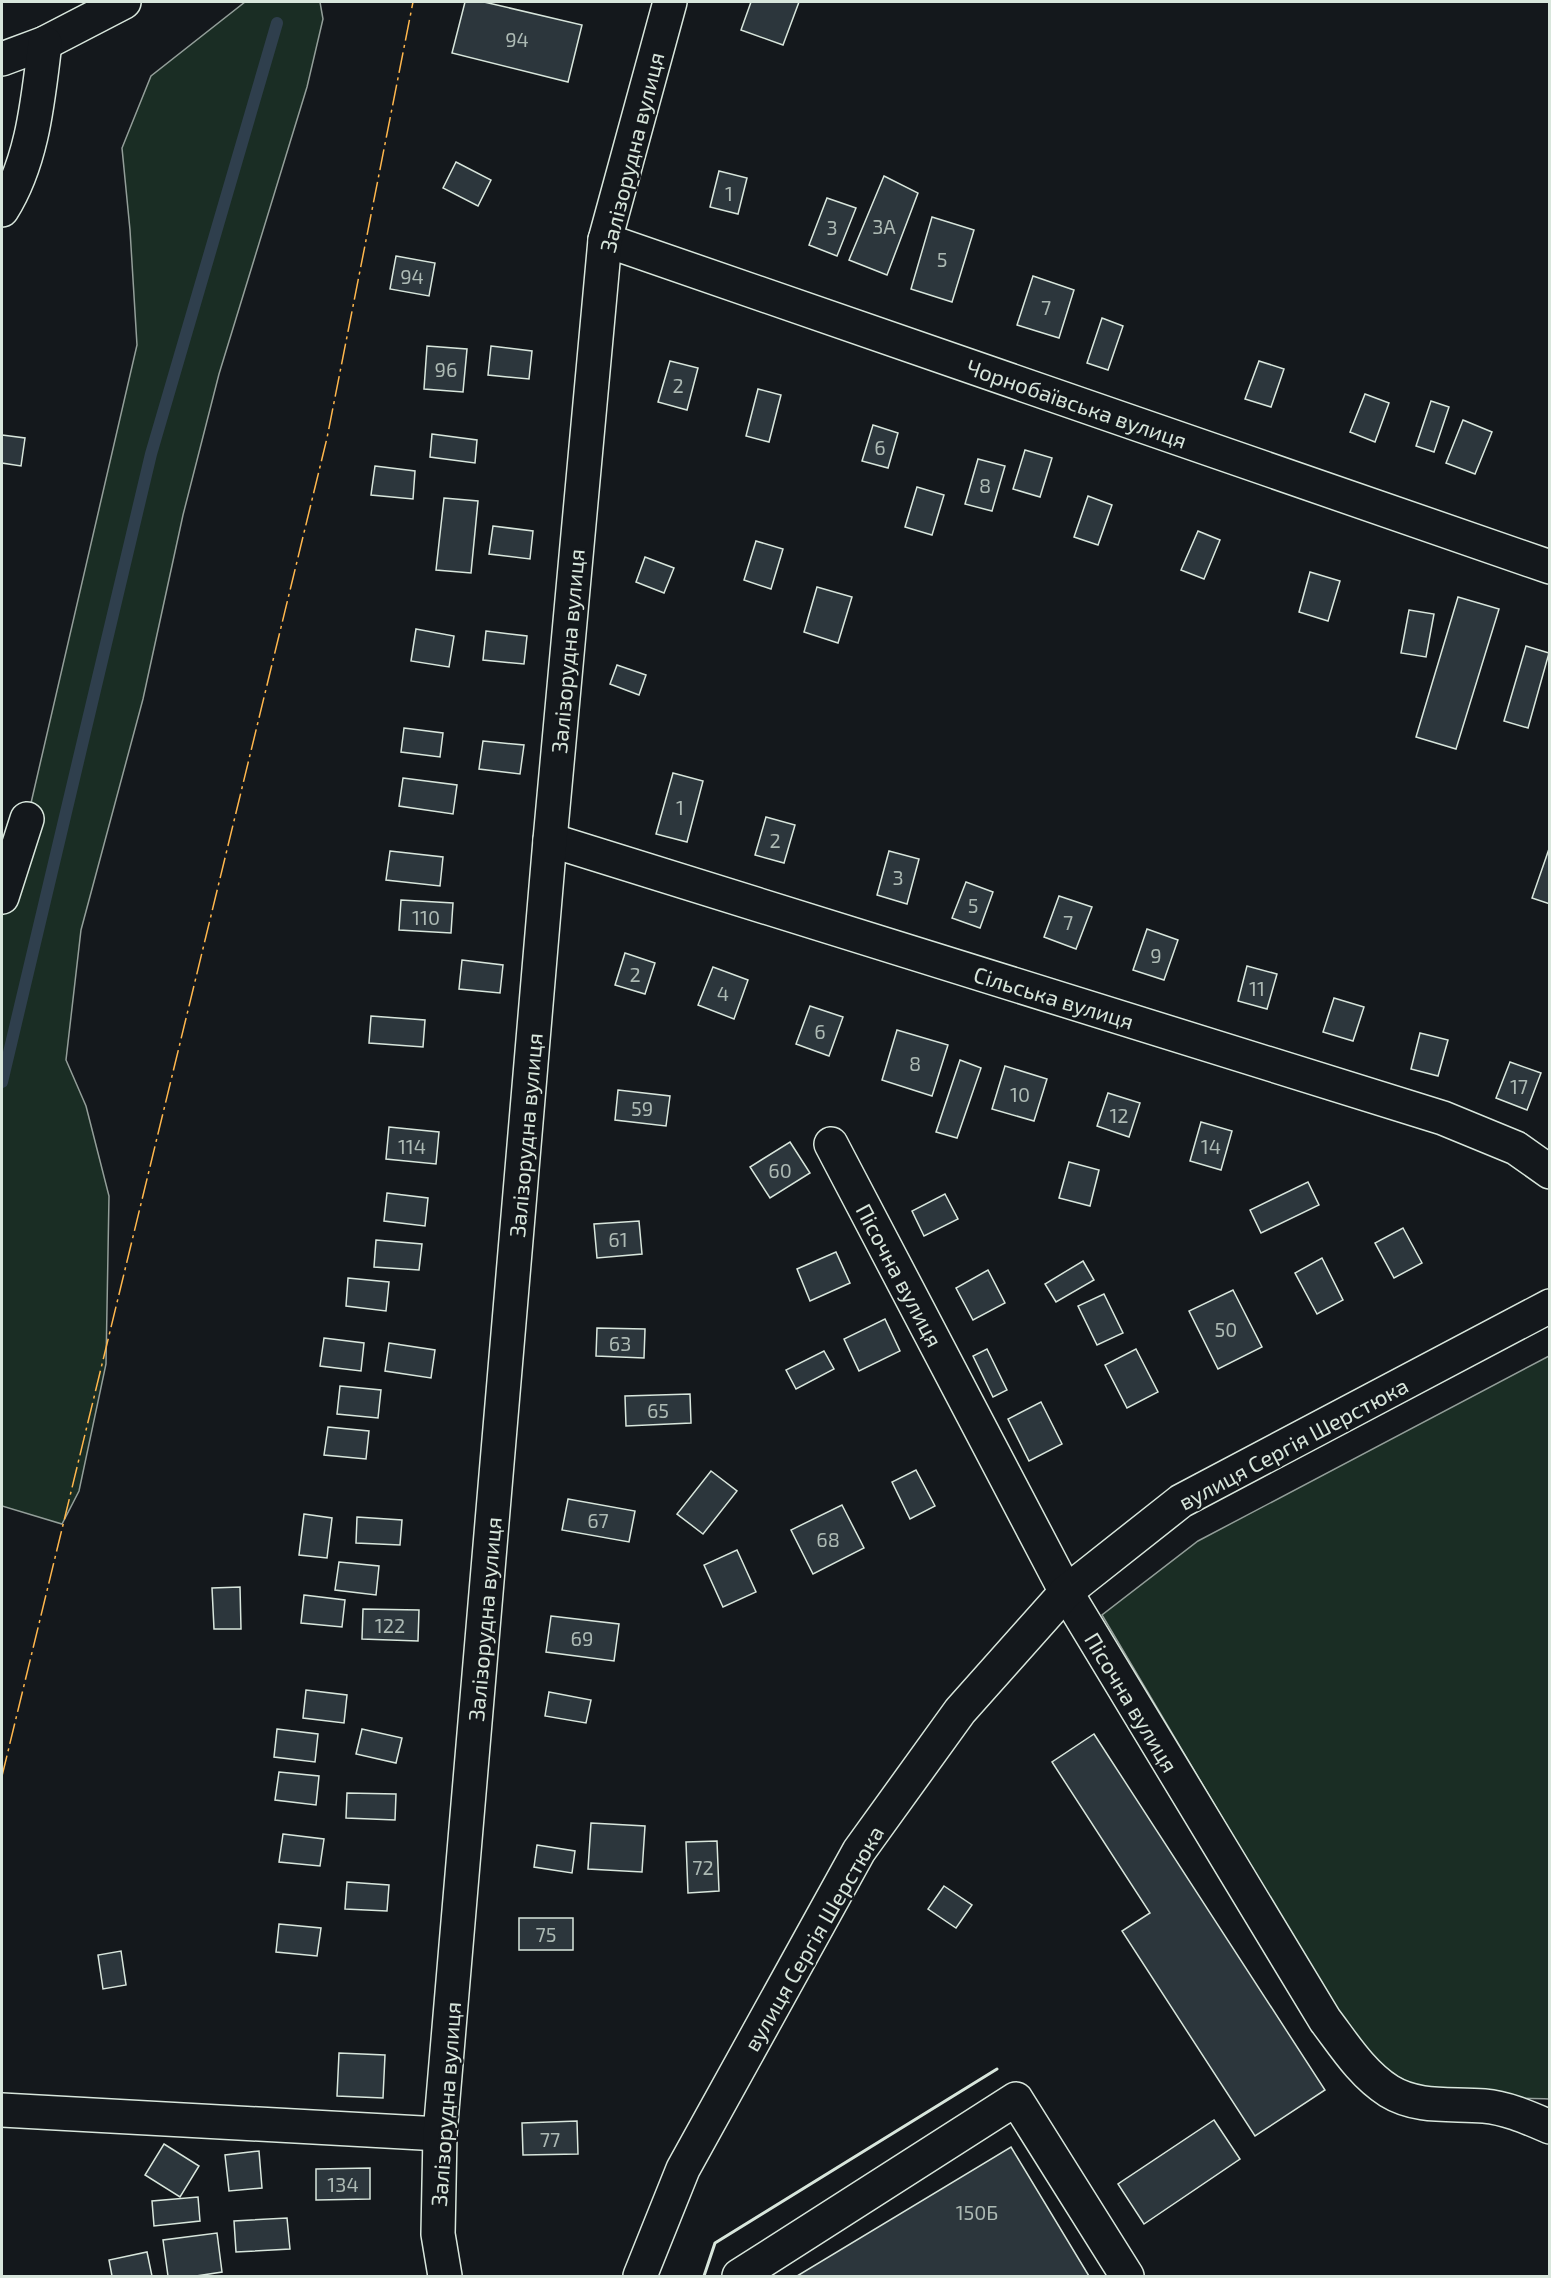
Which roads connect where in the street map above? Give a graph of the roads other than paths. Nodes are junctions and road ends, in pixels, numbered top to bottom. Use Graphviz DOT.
graph roads {
  1 [pos="122,2"];
  2 [pos="670,2"];
  3 [pos="45,43"];
  4 [pos="2,59"];
  5 [pos="2,210"];
  6 [pos="605,240"];
  7 [pos="1550,567"];
  8 [pos="27,819"];
  9 [pos="550,840"];
  10 [pos="2,897"];
  11 [pos="831,1144"];
  12 [pos="1550,1172"];
  13 [pos="1550,1306"];
  14 [pos="1066,1592"];
  15 [pos="2,2110"];
  16 [pos="1550,2127"];
  17 [pos="440,2134"];
  18 [pos="445,2277"];
  19 [pos="640,2277"];
  20 [pos="740,2277"];
  21 [pos="1127,2277"];
  1 -- 3 [label="street"];
  2 -- 6 [label="street, Залізорудна вулиця"];
  3 -- 4 [label="street"];
  3 -- 5 [label="street"];
  6 -- 7 [label="street, Чорнобаївська вулиця"];
  6 -- 9 [label="street, Залізорудна вулиця"];
  8 -- 10 [label="street"];
  9 -- 12 [label="street, Сільська вулиця"];
  9 -- 17 [label="street, Залізорудна вулиця"];
  11 -- 14 [label="street, Пісочна вулиця"];
  13 -- 14 [label="street, вулиця Сергія Шерстюка"];
  14 -- 16 [label="street, Пісочна вулиця"];
  14 -- 19 [label="street, вулиця Сергія Шерстюка"];
  15 -- 17 [label="street"];
  17 -- 18 [label="street, Залізорудна вулиця"];
  20 -- 21 [label="street"];
}
